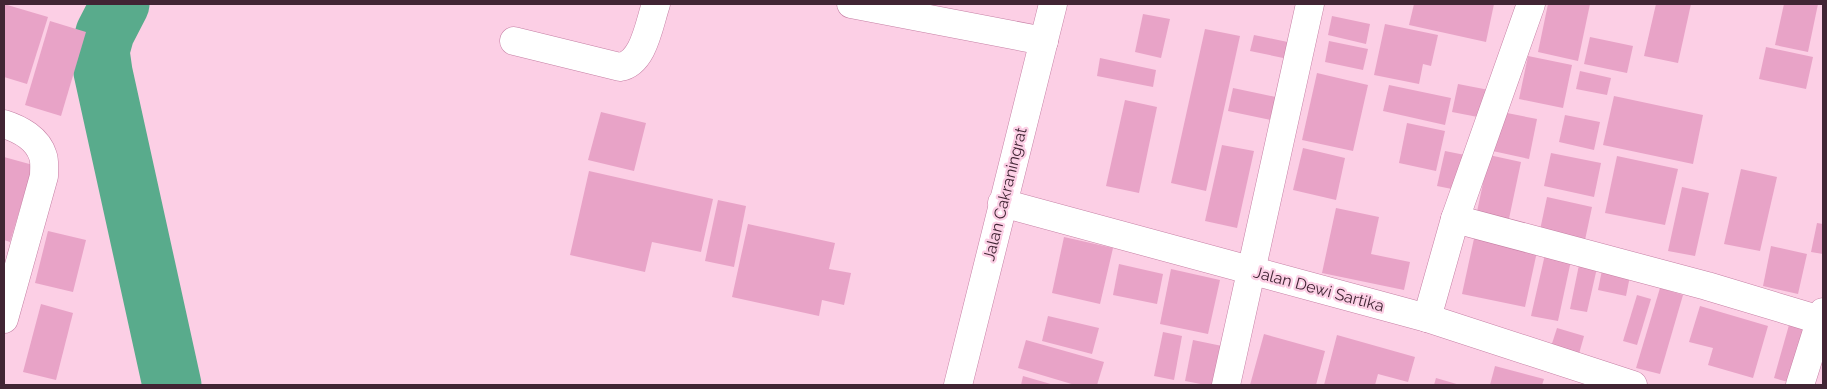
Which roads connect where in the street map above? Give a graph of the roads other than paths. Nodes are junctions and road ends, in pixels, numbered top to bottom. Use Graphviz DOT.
graph roads {
  1 [pos="656,4"];
  2 [pos="851,4"];
  3 [pos="1053,4"];
  4 [pos="1310,4"];
  5 [pos="1532,4"];
  6 [pos="514,40"];
  7 [pos="1044,41"];
  8 [pos="4,124"];
  9 [pos="1002,203"];
  10 [pos="1455,219"];
  11 [pos="1250,270"];
  12 [pos="1822,316"];
  13 [pos="1427,318"];
  14 [pos="4,319"];
  15 [pos="1621,384"];
  16 [pos="958,385"];
  17 [pos="1226,385"];
  18 [pos="1800,385"];
  1 -- 6 [label="street"];
  2 -- 7 [label="street"];
  3 -- 7 [label="street, Jalan Cakraningrat"];
  4 -- 11 [label="street"];
  5 -- 10 [label="street"];
  7 -- 9 [label="street, Jalan Cakraningrat"];
  8 -- 14 [label="street"];
  9 -- 11 [label="street, Jalan Dewi Sartika"];
  9 -- 16 [label="street, Jalan Cakraningrat"];
  10 -- 12 [label="street"];
  10 -- 13 [label="street"];
  11 -- 13 [label="street, Jalan Dewi Sartika"];
  11 -- 17 [label="street"];
  12 -- 18 [label="street"];
  13 -- 15 [label="street, Jalan Dewi Sartika"];
}
